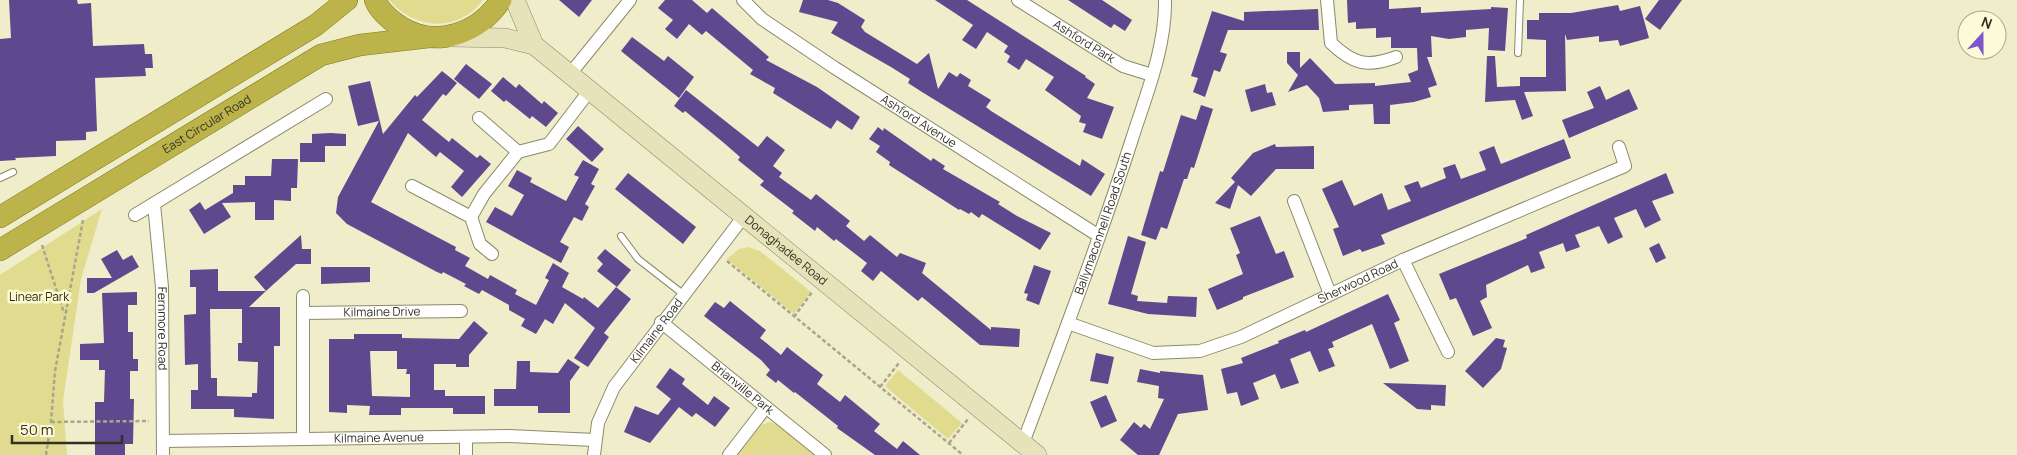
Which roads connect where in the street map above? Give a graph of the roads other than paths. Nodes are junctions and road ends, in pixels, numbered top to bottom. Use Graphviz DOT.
graph roads {
  1 [pos="347,0"];
  2 [pos="374,0"];
  3 [pos="500,0"];
  4 [pos="515,0"];
  5 [pos="630,0"];
  6 [pos="743,0"];
  7 [pos="1018,0"];
  8 [pos="1165,0"];
  9 [pos="1327,0"];
  10 [pos="1520,0"];
  11 [pos="439,37"];
  12 [pos="534,45"];
  13 [pos="1518,53"];
  14 [pos="1396,57"];
  15 [pos="570,74"];
  16 [pos="1152,75"];
  17 [pos="590,90"];
  18 [pos="326,99"];
  19 [pos="479,118"];
  20 [pos="1619,147"];
  21 [pos="518,152"];
  22 [pos="13,172"];
  23 [pos="0,178"];
  24 [pos="412,186"];
  25 [pos="1294,201"];
  26 [pos="154,204"];
  27 [pos="134,215"];
  28 [pos="744,216"];
  29 [pos="0,217"];
  30 [pos="470,217"];
  31 [pos="621,236"];
  32 [pos="1099,236"];
  33 [pos="0,250"];
  34 [pos="492,254"];
  35 [pos="1403,260"];
  36 [pos="682,294"];
  37 [pos="1330,294"];
  38 [pos="303,296"];
  39 [pos="461,312"];
  40 [pos="303,313"];
  41 [pos="660,322"];
  42 [pos="1068,323"];
  43 [pos="1448,352"];
  44 [pos="766,407"];
  45 [pos="466,437"];
  46 [pos="303,439"];
  47 [pos="163,440"];
  48 [pos="595,440"];
  49 [pos="1022,443"];
  50 [pos="163,455"];
  51 [pos="466,455"];
  52 [pos="594,455"];
  53 [pos="729,455"];
  54 [pos="825,455"];
  55 [pos="1037,455"];
  1 -- 29 [label="highway"];
  2 -- 11 [label="highway"];
  3 -- 11 [label="highway, East Circular Road"];
  4 -- 12 [label="main road, Donaghadee Road"];
  5 -- 15 [label="street"];
  6 -- 32 [label="street, Ashford Avenue"];
  7 -- 16 [label="street, Ashford Park"];
  8 -- 16 [label="street, Ballymaconnell Road South"];
  9 -- 14 [label="street"];
  10 -- 13 [label="lane"];
  11 -- 12 [label="main road, Donaghadee Road"];
  11 -- 33 [label="highway, East Circular Road"];
  12 -- 15 [label="main road, Donaghadee Road"];
  15 -- 17 [label="main road, Donaghadee Road"];
  16 -- 32 [label="street, Ballymaconnell Road South"];
  17 -- 21 [label="street"];
  17 -- 28 [label="main road, Donaghadee Road"];
  18 -- 26 [label="street"];
  19 -- 21 [label="street"];
  20 -- 35 [label="street, Sherwood Road"];
  21 -- 30 [label="street"];
  22 -- 23 [label="lane"];
  24 -- 30 [label="street"];
  25 -- 37 [label="street"];
  26 -- 27 [label="street"];
  26 -- 47 [label="street, Fernmore Road"];
  28 -- 36 [label="street, Kilmaine Road"];
  28 -- 49 [label="main road, Donaghadee Road"];
  30 -- 34 [label="street"];
  31 -- 36 [label="lane"];
  32 -- 42 [label="street, Ballymaconnell Road South"];
  35 -- 37 [label="street, Sherwood Road"];
  35 -- 43 [label="street"];
  36 -- 41 [label="street, Kilmaine Road"];
  37 -- 42 [label="street, Sherwood Road"];
  38 -- 40 [label="street"];
  39 -- 40 [label="street, Kilmaine Drive"];
  40 -- 46 [label="street"];
  41 -- 44 [label="street, Brianville Park"];
  41 -- 48 [label="street, Kilmaine Road"];
  42 -- 49 [label="street, Ballymaconnell Road South"];
  44 -- 53 [label="street"];
  44 -- 54 [label="street, Brianville Park"];
  45 -- 46 [label="street, Kilmaine Avenue"];
  45 -- 48 [label="street, Kilmaine Avenue"];
  45 -- 51 [label="street"];
  46 -- 47 [label="street, Kilmaine Avenue"];
  47 -- 50 [label="street, Fernmore Road"];
  48 -- 52 [label="street, Kilmaine Road"];
  49 -- 55 [label="main road, Donaghadee Road"];
}
